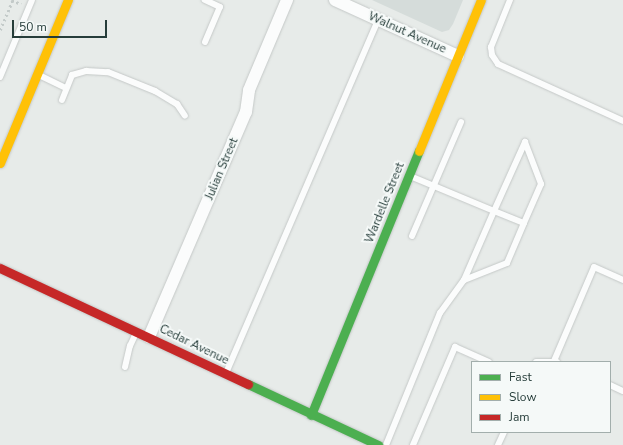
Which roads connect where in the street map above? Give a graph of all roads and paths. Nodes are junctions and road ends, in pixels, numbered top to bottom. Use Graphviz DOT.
graph roads {
  1 [pos="13,0"];
  2 [pos="32,0"];
  3 [pos="68,0"];
  4 [pos="205,0"];
  5 [pos="287,0"];
  6 [pos="335,0"];
  7 [pos="481,0"];
  8 [pos="510,0"];
  9 [pos="378,20"];
  10 [pos="0,30"];
  11 [pos="205,42"];
  12 [pos="458,56"];
  13 [pos="37,74"];
  14 [pos="0,77"];
  15 [pos="66,88"];
  16 [pos="62,100"];
  17 [pos="185,116"];
  18 [pos="623,121"];
  19 [pos="461,122"];
  20 [pos="0,163"];
  21 [pos="409,175"];
  22 [pos="434,184"];
  23 [pos="494,211"];
  24 [pos="524,224"];
  25 [pos="412,236"];
  26 [pos="0,268"];
  27 [pos="464,280"];
  28 [pos="623,280"];
  29 [pos="137,331"];
  30 [pos="149,337"];
  31 [pos="487,361"];
  32 [pos="555,361"];
  33 [pos="125,367"];
  34 [pos="225,373"];
  35 [pos="611,385"];
  36 [pos="623,391"];
  37 [pos="311,415"];
  38 [pos="504,433"];
  39 [pos="378,445"];
  40 [pos="386,445"];
  41 [pos="413,445"];
  42 [pos="498,445"];
  1 -- 10 [label="path"];
  2 -- 14 [label="lane"];
  3 -- 13 [label="street"];
  4 -- 11 [label="lane"];
  5 -- 30 [label="street, Julian Street"];
  6 -- 9 [label="street, Walnut Avenue"];
  7 -- 12 [label="street, Wardelle Street"];
  8 -- 18 [label="lane"];
  9 -- 12 [label="street, Walnut Avenue"];
  9 -- 34 [label="lane"];
  12 -- 21 [label="street, Wardelle Street"];
  13 -- 15 [label="lane"];
  13 -- 20 [label="street"];
  15 -- 16 [label="lane"];
  15 -- 17 [label="lane"];
  19 -- 22 [label="lane"];
  21 -- 22 [label="lane"];
  21 -- 37 [label="street, Wardelle Street"];
  22 -- 23 [label="lane"];
  22 -- 25 [label="lane"];
  23 -- 24 [label="lane"];
  23 -- 24 [label="lane"];
  23 -- 27 [label="lane"];
  24 -- 27 [label="lane"];
  26 -- 29 [label="street, Cedar Avenue"];
  27 -- 40 [label="lane"];
  28 -- 32 [label="lane"];
  29 -- 30 [label="street, Cedar Avenue"];
  29 -- 33 [label="lane"];
  30 -- 34 [label="street, Cedar Avenue"];
  31 -- 41 [label="lane"];
  34 -- 37 [label="street, Cedar Avenue"];
  35 -- 36 [label="lane"];
  37 -- 39 [label="street, Cedar Avenue"];
  38 -- 42 [label="lane"];
}
